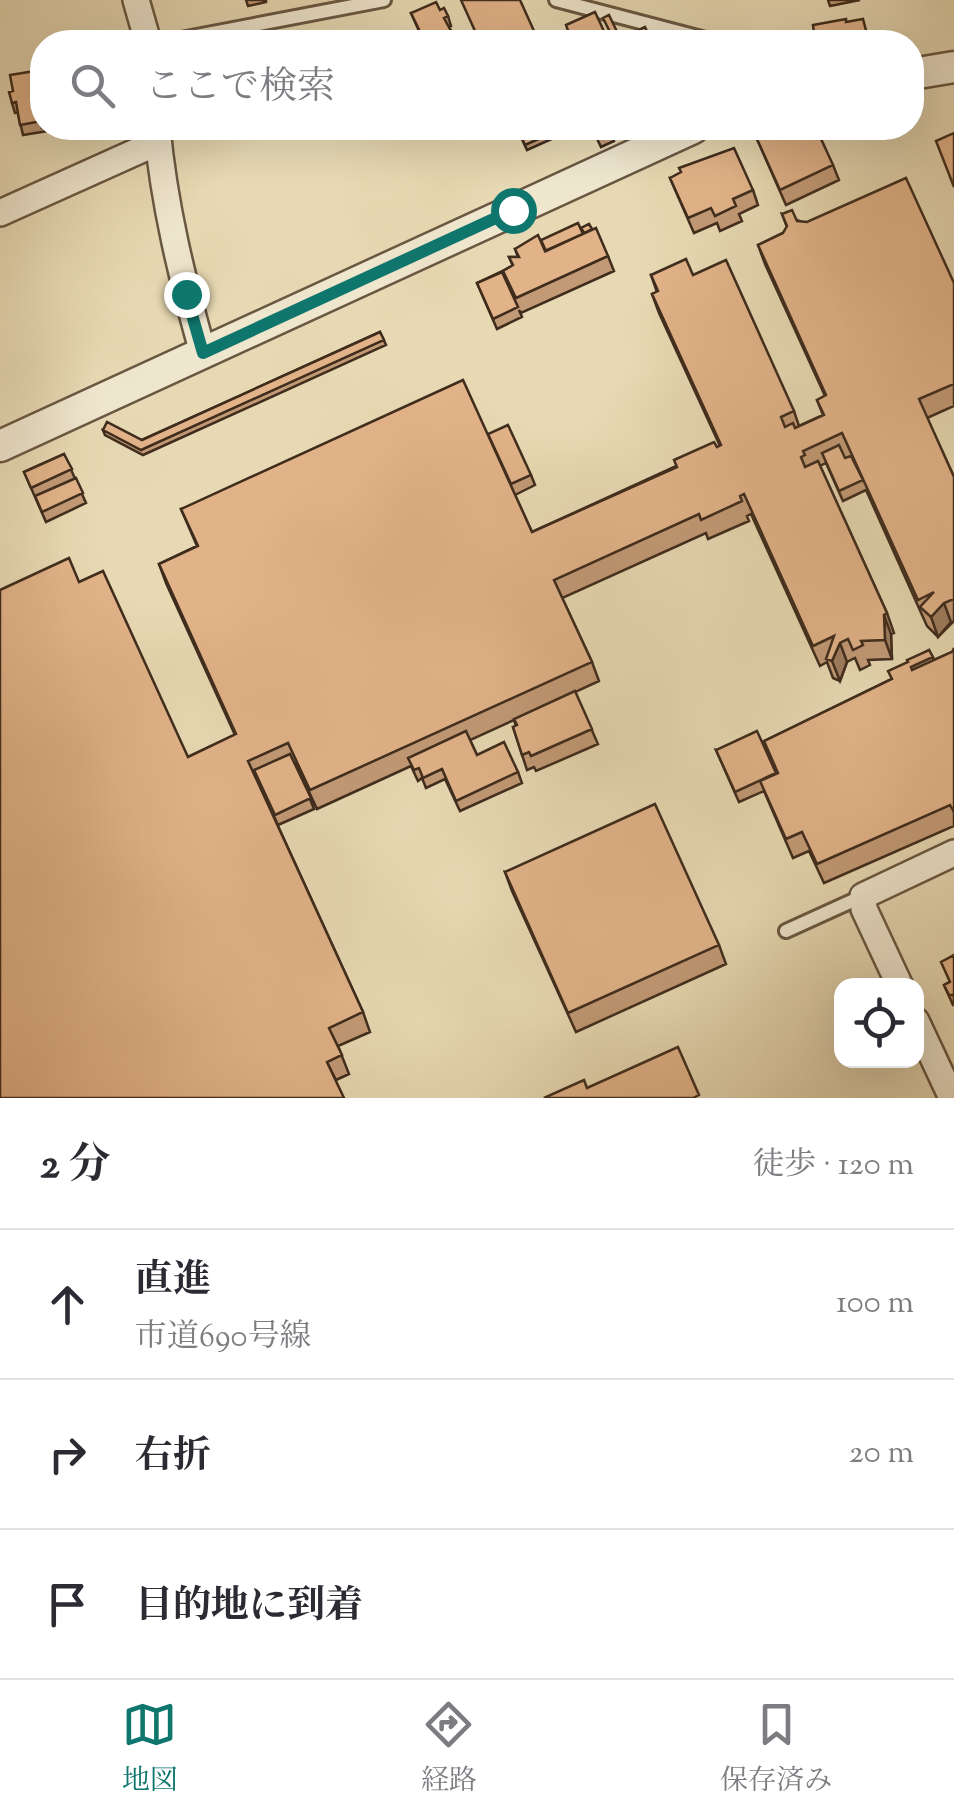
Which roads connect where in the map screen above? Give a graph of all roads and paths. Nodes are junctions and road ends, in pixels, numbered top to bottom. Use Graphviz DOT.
graph roads {
  1 [pos="136,0"];
  2 [pos="384,0"];
  3 [pos="556,0"];
  4 [pos="145,30"];
  5 [pos="228,30"];
  6 [pos="672,30"];
  7 [pos="954,67"];
  8 [pos="924,72"];
  9 [pos="148,140"];
  10 [pos="159,140"];
  11 [pos="667,140"];
  12 [pos="0,213"];
  13 [pos="203,353"];
  14 [pos="0,446"];
  15 [pos="954,854"];
  16 [pos="863,896"];
  17 [pos="786,931"];
  18 [pos="896,978"];
  19 [pos="924,1039"];
  20 [pos="952,1098"];
  1 -- 4 [label="street"];
  2 -- 5 [label="lane"];
  3 -- 6 [label="lane"];
  7 -- 8 [label="street"];
  9 -- 12 [label="street"];
  10 -- 13 [label="street"];
  11 -- 13 [label="street"];
  13 -- 14 [label="street"];
  15 -- 16 [label="street"];
  16 -- 17 [label="lane"];
  16 -- 18 [label="street"];
  19 -- 20 [label="street"];
}
